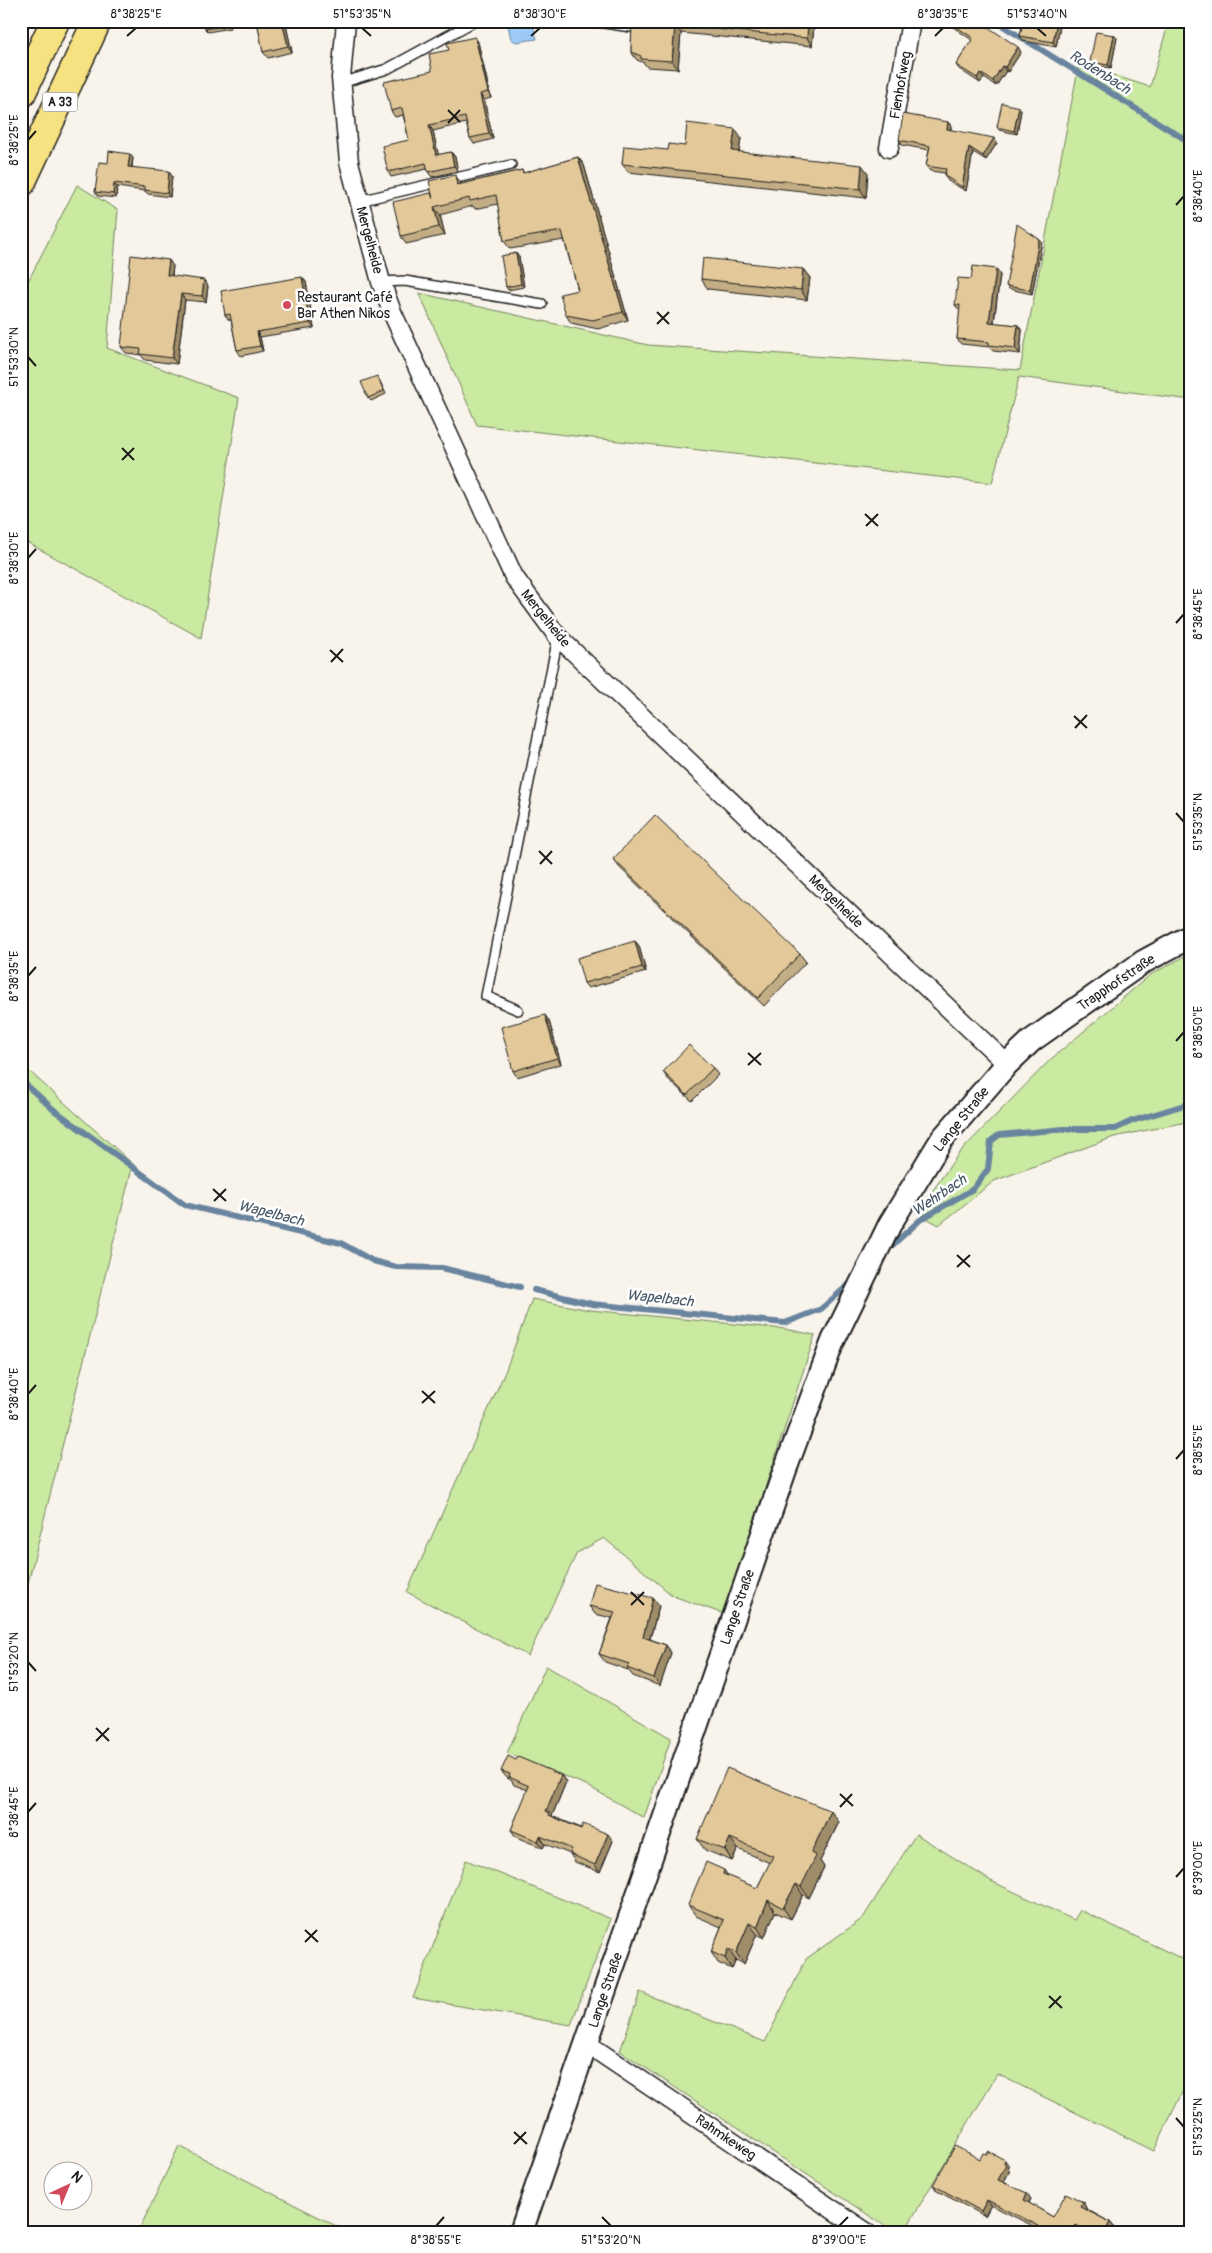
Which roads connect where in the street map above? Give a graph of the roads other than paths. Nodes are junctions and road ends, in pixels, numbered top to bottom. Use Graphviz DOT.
graph roads {
  1 [pos="55,21"];
  2 [pos="97,21"];
  3 [pos="346,21"];
  4 [pos="475,21"];
  5 [pos="591,21"];
  6 [pos="911,21"];
  7 [pos="631,27"];
  8 [pos="342,83"];
  9 [pos="21,94"];
  10 [pos="888,148"];
  11 [pos="511,165"];
  12 [pos="21,182"];
  13 [pos="359,201"];
  14 [pos="381,282"];
  15 [pos="542,304"];
  16 [pos="558,637"];
  17 [pos="1191,936"];
  18 [pos="518,1010"];
  19 [pos="1044,1031"];
  20 [pos="1008,1064"];
  21 [pos="586,2043"];
  22 [pos="521,2232"];
  23 [pos="866,2232"];
  1 -- 9 [label="highway, A 33"];
  2 -- 12 [label="highway, A 33"];
  3 -- 8 [label="street, Mergelheide"];
  4 -- 8 [label="lane"];
  5 -- 7 [label="lane"];
  6 -- 10 [label="street, Fienhofweg"];
  8 -- 13 [label="street, Mergelheide"];
  11 -- 13 [label="lane"];
  13 -- 14 [label="street, Mergelheide"];
  14 -- 15 [label="lane"];
  14 -- 16 [label="street, Mergelheide"];
  16 -- 18 [label="lane"];
  16 -- 20 [label="street, Mergelheide"];
  17 -- 19 [label="street, Trapphofstraße"];
  19 -- 20 [label="street, Lange Straße"];
  20 -- 21 [label="street, Lange Straße"];
  21 -- 22 [label="street, Lange Straße"];
  21 -- 23 [label="street, Rahmkeweg"];
}
